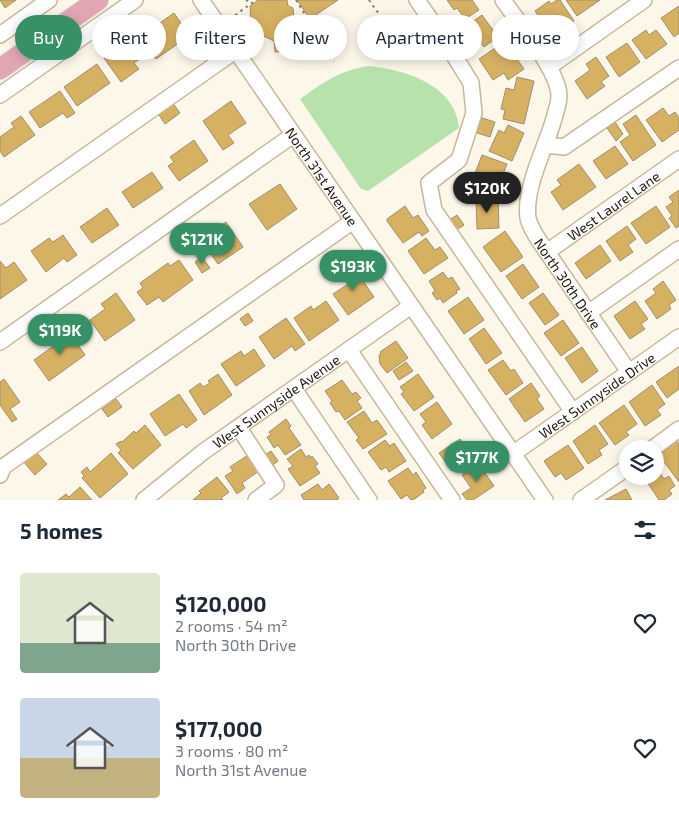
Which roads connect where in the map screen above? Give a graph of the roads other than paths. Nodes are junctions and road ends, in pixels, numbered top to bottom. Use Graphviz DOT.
graph roads {
  1 [pos="49,0"];
  2 [pos="98,0"];
  3 [pos="135,0"];
  4 [pos="201,0"];
  5 [pos="416,0"];
  6 [pos="644,0"];
  7 [pos="511,3"];
  8 [pos="211,15"];
  9 [pos="0,35"];
  10 [pos="222,60"];
  11 [pos="241,60"];
  12 [pos="548,67"];
  13 [pos="679,68"];
  14 [pos="0,69"];
  15 [pos="0,96"];
  16 [pos="294,135"];
  17 [pos="546,145"];
  18 [pos="679,159"];
  19 [pos="0,216"];
  20 [pos="352,221"];
  21 [pos="679,249"];
  22 [pos="547,252"];
  23 [pos="412,306"];
  24 [pos="588,312"];
  25 [pos="679,336"];
  26 [pos="0,342"];
  27 [pos="348,350"];
  28 [pos="629,372"];
  29 [pos="294,389"];
  30 [pos="573,412"];
  31 [pos="239,428"];
  32 [pos="679,430"];
  33 [pos="664,441"];
  34 [pos="514,453"];
  35 [pos="619,473"];
  36 [pos="0,475"];
  37 [pos="144,500"];
  38 [pos="256,500"];
  39 [pos="369,500"];
  40 [pos="452,500"];
  41 [pos="545,500"];
  42 [pos="581,500"];
  1 -- 9 [label="street"];
  2 -- 14 [label="main road"];
  3 -- 15 [label="street"];
  4 -- 8 [label="street, North 31st Avenue"];
  5 -- 30 [label="street"];
  6 -- 12 [label="street"];
  7 -- 12 [label="street, North 30th Drive"];
  10 -- 19 [label="street"];
  11 -- 16 [label="street, North 31st Avenue"];
  12 -- 17 [label="street, North 30th Drive"];
  13 -- 17 [label="street"];
  16 -- 20 [label="street, North 31st Avenue"];
  16 -- 26 [label="street"];
  17 -- 22 [label="street, North 30th Drive"];
  18 -- 22 [label="street, West Laurel Lane"];
  20 -- 23 [label="street, North 31st Avenue"];
  20 -- 36 [label="street"];
  21 -- 24 [label="street"];
  22 -- 24 [label="street, North 30th Drive"];
  23 -- 27 [label="street, West Sunnyside Avenue"];
  23 -- 34 [label="street, North 31st Avenue"];
  24 -- 28 [label="street, North 30th Drive"];
  25 -- 28 [label="street, West Sunnyside Drive"];
  27 -- 29 [label="street, West Sunnyside Avenue"];
  27 -- 40 [label="street"];
  28 -- 30 [label="street, West Sunnyside Drive"];
  29 -- 31 [label="street, West Sunnyside Avenue"];
  29 -- 39 [label="street"];
  30 -- 34 [label="street, West Sunnyside Drive"];
  31 -- 37 [label="street, West Sunnyside Avenue"];
  31 -- 38 [label="street"];
  32 -- 33 [label="street"];
  34 -- 41 [label="street, North 31st Avenue"];
  35 -- 42 [label="street"];
}
